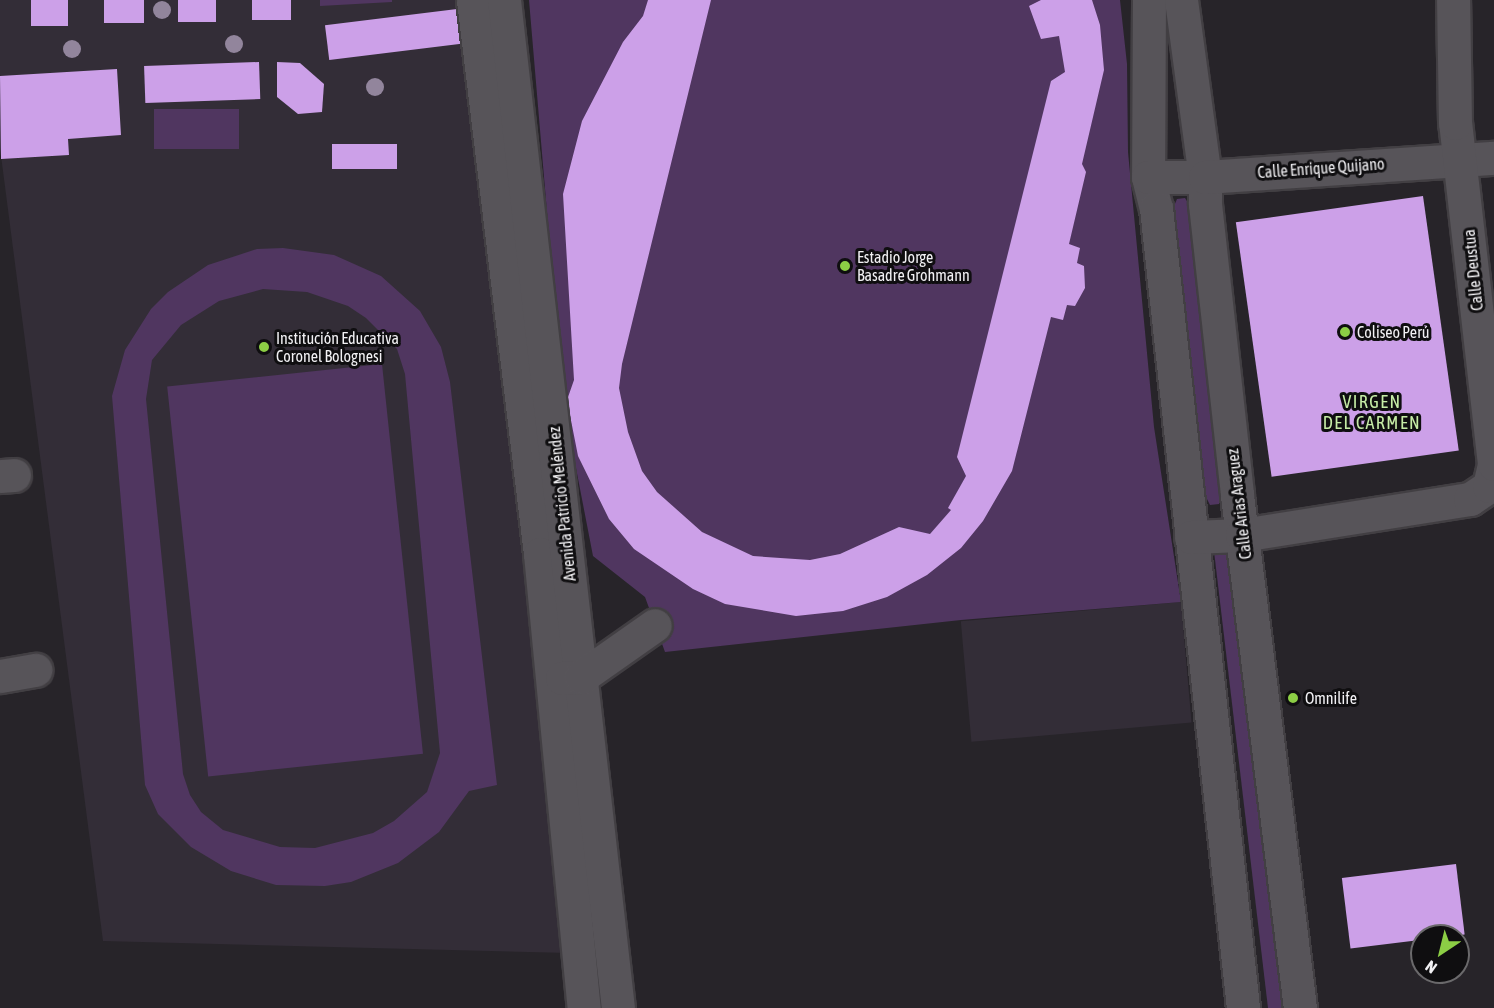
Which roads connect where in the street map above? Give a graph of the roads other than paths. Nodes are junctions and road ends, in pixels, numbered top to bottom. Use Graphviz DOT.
graph roads {
  1 [pos="473,0"];
  2 [pos="504,0"];
  3 [pos="1149,0"];
  4 [pos="1181,0"];
  5 [pos="1453,0"];
  6 [pos="1461,158"];
  7 [pos="1494,158"];
  8 [pos="1149,177"];
  9 [pos="1205,177"];
  10 [pos="1242,535"];
  11 [pos="1191,537"];
  12 [pos="655,625"];
  13 [pos="35,670"];
  14 [pos="0,676"];
  15 [pos="566,678"];
  16 [pos="584,1008"];
  17 [pos="618,1008"];
  18 [pos="1243,1008"];
  19 [pos="1300,1008"];
  1 -- 15 [label="street, Avenida Patricio Meléndez"];
  2 -- 15 [label="street, Avenida Patricio Meléndez"];
  3 -- 8 [label="street"];
  4 -- 9 [label="street, Calle Arias Araguez"];
  5 -- 6 [label="street, Calle Deustua"];
  6 -- 7 [label="street, Calle Enrique Quijano"];
  6 -- 9 [label="street, Calle Enrique Quijano"];
  6 -- 10 [label="street, Calle Deustua"];
  8 -- 9 [label="street, Calle Enrique Quijano"];
  8 -- 11 [label="street"];
  9 -- 10 [label="street, Calle Arias Araguez"];
  10 -- 11 [label="street, Calle Deustua"];
  10 -- 19 [label="street, Calle Arias Araguez"];
  11 -- 18 [label="street"];
  12 -- 15 [label="street"];
  13 -- 14 [label="street"];
  15 -- 16 [label="street, Avenida Patricio Meléndez"];
  15 -- 17 [label="street, Avenida Patricio Meléndez"];
}
